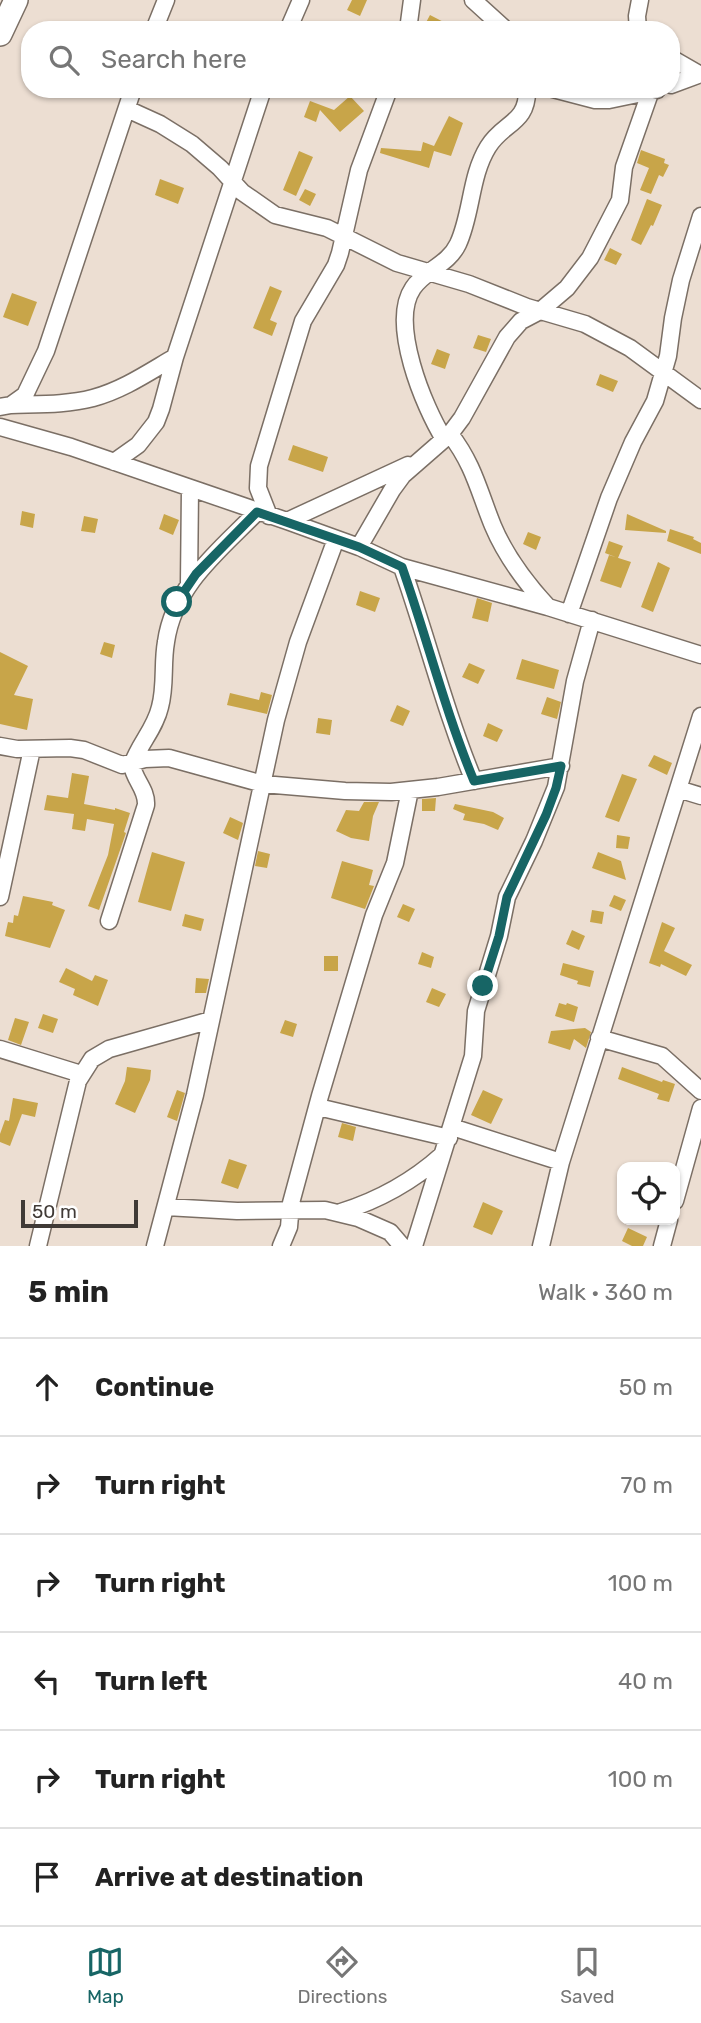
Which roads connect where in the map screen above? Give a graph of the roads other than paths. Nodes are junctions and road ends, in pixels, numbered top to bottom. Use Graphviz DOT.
graph roads {
  1 [pos="16,0"];
  2 [pos="166,0"];
  3 [pos="301,0"];
  4 [pos="412,0"];
  5 [pos="473,0"];
  6 [pos="640,0"];
  7 [pos="158,21"];
  8 [pos="292,21"];
  9 [pos="409,21"];
  10 [pos="496,21"];
  11 [pos="637,21"];
  12 [pos="0,34"];
  13 [pos="680,63"];
  14 [pos="700,74"];
  15 [pos="680,82"];
  16 [pos="131,98"];
  17 [pos="260,98"];
  18 [pos="385,98"];
  19 [pos="526,98"];
  20 [pos="588,98"];
  21 [pos="609,98"];
  22 [pos="652,98"];
  23 [pos="127,109"];
  24 [pos="233,182"];
  25 [pos="701,216"];
  26 [pos="343,234"];
  27 [pos="430,273"];
  28 [pos="540,311"];
  29 [pos="175,357"];
  30 [pos="664,372"];
  31 [pos="701,400"];
  32 [pos="6,406"];
  33 [pos="4,431"];
  34 [pos="447,436"];
  35 [pos="416,461"];
  36 [pos="114,462"];
  37 [pos="190,489"];
  38 [pos="263,514"];
  39 [pos="287,521"];
  40 [pos="336,539"];
  41 [pos="359,547"];
  42 [pos="402,567"];
  43 [pos="189,583"];
  44 [pos="548,607"];
  45 [pos="569,614"];
  46 [pos="592,621"];
  47 [pos="701,655"];
  48 [pos="701,716"];
  49 [pos="0,746"];
  50 [pos="32,749"];
  51 [pos="133,762"];
  52 [pos="561,766"];
  53 [pos="474,781"];
  54 [pos="262,783"];
  55 [pos="678,789"];
  56 [pos="410,790"];
  57 [pos="701,796"];
  58 [pos="0,897"];
  59 [pos="109,920"];
  60 [pos="211,1020"];
  61 [pos="599,1038"];
  62 [pos="0,1049"];
  63 [pos="81,1074"];
  64 [pos="701,1091"];
  65 [pos="318,1107"];
  66 [pos="701,1108"];
  67 [pos="448,1139"];
  68 [pos="561,1163"];
  69 [pos="680,1182"];
  70 [pos="166,1207"];
  71 [pos="290,1209"];
  72 [pos="340,1212"];
  73 [pos="668,1225"];
  74 [pos="38,1246"];
  75 [pos="155,1246"];
  76 [pos="281,1246"];
  77 [pos="402,1246"];
  78 [pos="414,1246"];
  79 [pos="541,1246"];
  80 [pos="662,1246"];
  1 -- 12 [label="street"];
  2 -- 7 [label="street"];
  3 -- 8 [label="street"];
  4 -- 9 [label="street"];
  5 -- 10 [label="street"];
  6 -- 11 [label="street"];
  13 -- 14 [label="street"];
  14 -- 15 [label="street"];
  16 -- 23 [label="street"];
  17 -- 24 [label="street"];
  18 -- 26 [label="street"];
  19 -- 27 [label="street"];
  20 -- 21 [label="street"];
  22 -- 28 [label="street"];
  23 -- 24 [label="street"];
  23 -- 32 [label="street"];
  24 -- 26 [label="street"];
  24 -- 29 [label="street"];
  25 -- 30 [label="street"];
  26 -- 27 [label="street"];
  26 -- 38 [label="street"];
  27 -- 28 [label="street"];
  27 -- 34 [label="street"];
  28 -- 30 [label="street"];
  28 -- 34 [label="street"];
  29 -- 32 [label="street"];
  29 -- 36 [label="street"];
  30 -- 31 [label="street"];
  30 -- 45 [label="street"];
  33 -- 36 [label="street"];
  34 -- 35 [label="street"];
  34 -- 44 [label="street"];
  35 -- 39 [label="street"];
  35 -- 41 [label="street"];
  36 -- 37 [label="street"];
  37 -- 38 [label="street"];
  37 -- 43 [label="street"];
  38 -- 39 [label="street"];
  38 -- 43 [label="street"];
  39 -- 40 [label="street"];
  40 -- 41 [label="street"];
  40 -- 54 [label="street"];
  41 -- 42 [label="street"];
  42 -- 44 [label="street"];
  42 -- 53 [label="street"];
  43 -- 51 [label="street"];
  44 -- 45 [label="street"];
  45 -- 46 [label="street"];
  46 -- 47 [label="street"];
  46 -- 52 [label="street"];
  48 -- 55 [label="street"];
  49 -- 50 [label="street"];
  50 -- 51 [label="street"];
  50 -- 58 [label="street"];
  51 -- 54 [label="street"];
  51 -- 59 [label="street"];
  52 -- 53 [label="street"];
  52 -- 67 [label="street"];
  53 -- 56 [label="street"];
  54 -- 56 [label="street"];
  54 -- 60 [label="street"];
  55 -- 57 [label="street"];
  55 -- 61 [label="street"];
  56 -- 65 [label="street"];
  60 -- 63 [label="street"];
  60 -- 70 [label="street"];
  61 -- 64 [label="street"];
  61 -- 68 [label="street"];
  62 -- 63 [label="street"];
  63 -- 74 [label="street"];
  65 -- 67 [label="street"];
  65 -- 71 [label="street"];
  66 -- 69 [label="street"];
  67 -- 68 [label="street"];
  67 -- 72 [label="street"];
  67 -- 78 [label="street"];
  68 -- 79 [label="street"];
  70 -- 71 [label="street"];
  70 -- 75 [label="street"];
  71 -- 72 [label="street"];
  71 -- 76 [label="street"];
  72 -- 77 [label="street"];
  73 -- 80 [label="street"];
}
